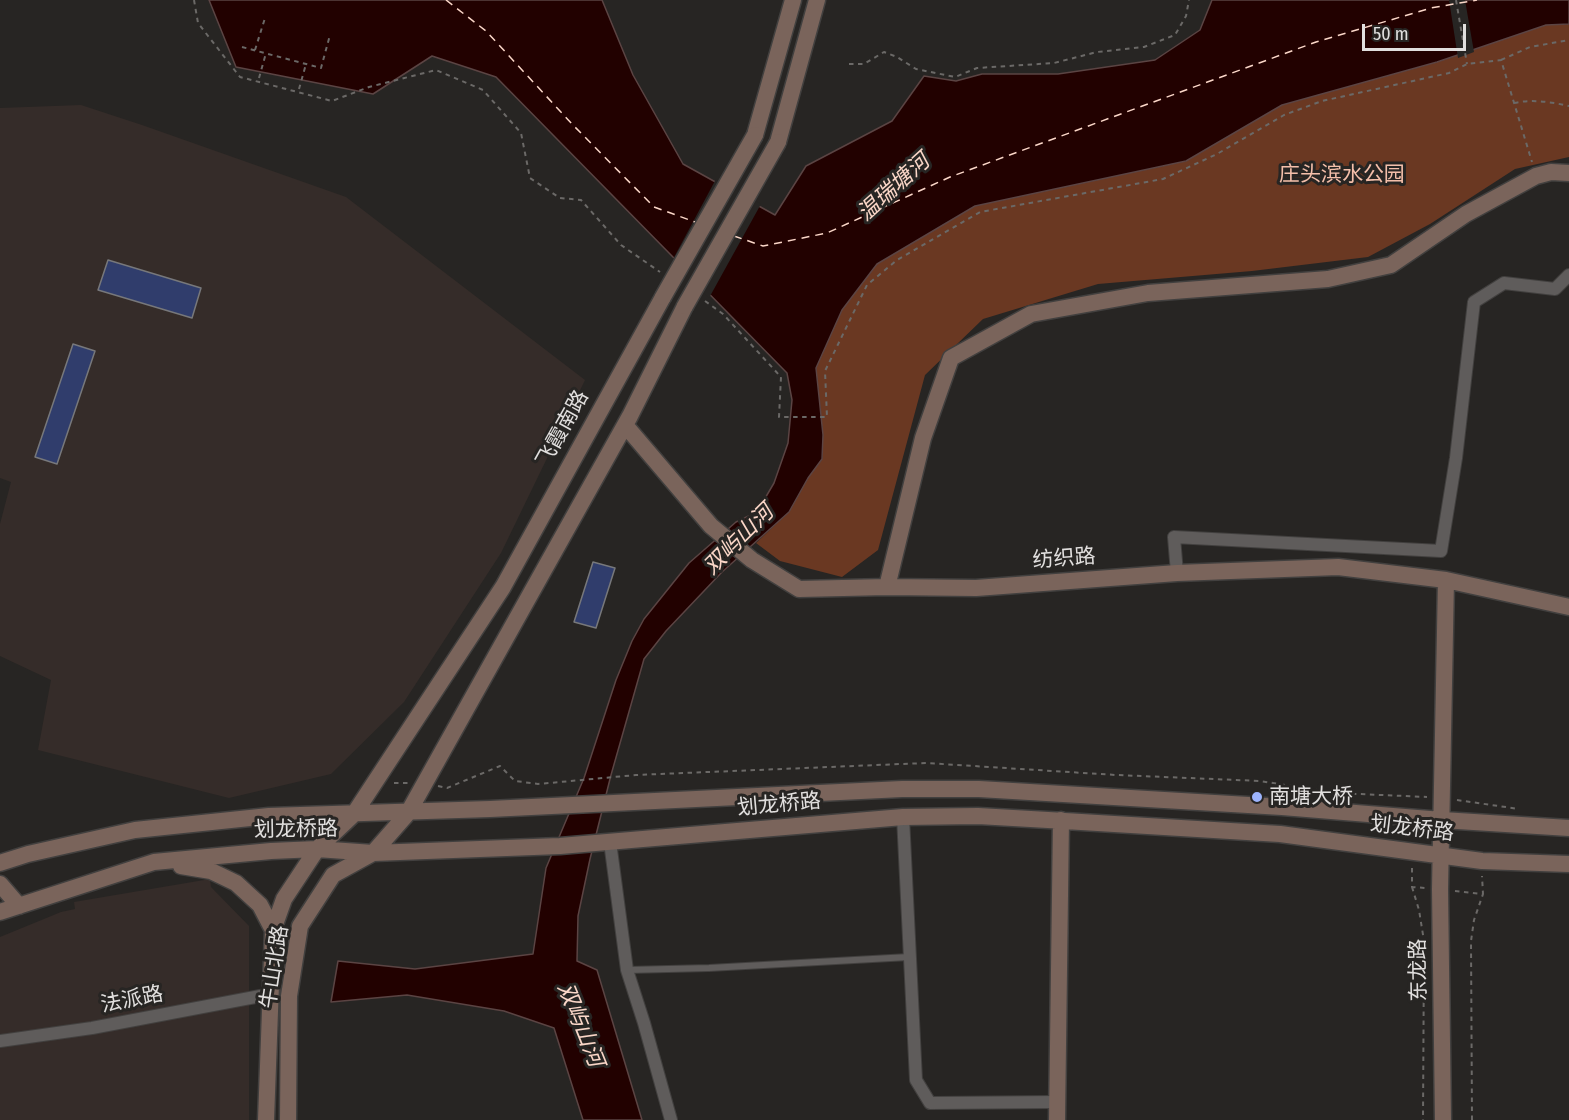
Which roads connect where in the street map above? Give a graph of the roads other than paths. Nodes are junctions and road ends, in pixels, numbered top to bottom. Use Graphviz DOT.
graph roads {
  1 [pos="793,0"];
  2 [pos="817,0"];
  3 [pos="1569,173"];
  4 [pos="1569,275"];
  5 [pos="625,425"];
  6 [pos="1177,573"];
  7 [pos="1446,580"];
  8 [pos="887,587"];
  9 [pos="1569,607"];
  10 [pos="408,813"];
  11 [pos="354,814"];
  12 [pos="903,817"];
  13 [pos="1061,820"];
  14 [pos="1442,820"];
  15 [pos="1569,828"];
  16 [pos="610,842"];
  17 [pos="317,849"];
  18 [pos="373,853"];
  19 [pos="1441,856"];
  20 [pos="154,862"];
  21 [pos="0,863"];
  22 [pos="1569,864"];
  23 [pos="0,884"];
  24 [pos="19,906"];
  25 [pos="0,912"];
  26 [pos="273,930"];
  27 [pos="909,957"];
  28 [pos="627,970"];
  29 [pos="271,994"];
  30 [pos="0,1041"];
  31 [pos="1057,1102"];
  32 [pos="266,1120"];
  33 [pos="288,1120"];
  34 [pos="671,1120"];
  35 [pos="1057,1120"];
  36 [pos="1443,1120"];
  1 -- 11 [label="main road, 飞霞南路, bridge"];
  2 -- 5 [label="main road, bridge"];
  3 -- 8 [label="main road"];
  4 -- 6 [label="street"];
  5 -- 8 [label="main road, 纺织路"];
  5 -- 10 [label="main road"];
  6 -- 7 [label="main road, 纺织路"];
  6 -- 8 [label="main road, 纺织路"];
  7 -- 9 [label="main road, 纺织路"];
  7 -- 14 [label="main road, 东龙路"];
  10 -- 11 [label="main road, 划龙桥路"];
  10 -- 14 [label="main road, 划龙桥路"];
  10 -- 18 [label="main road"];
  11 -- 17 [label="main road, 飞霞南路"];
  11 -- 21 [label="main road, 划龙桥路"];
  12 -- 13 [label="main road, 划龙桥路"];
  12 -- 16 [label="main road, 划龙桥路"];
  12 -- 27 [label="street"];
  13 -- 19 [label="main road, 划龙桥路"];
  13 -- 31 [label="main road"];
  14 -- 15 [label="main road, 划龙桥路"];
  14 -- 19 [label="main road, 东龙路"];
  16 -- 18 [label="main road, 划龙桥路"];
  16 -- 28 [label="street"];
  17 -- 18 [label="main road, 划龙桥路"];
  17 -- 20 [label="main road, 划龙桥路"];
  17 -- 26 [label="main road, 牛山北路"];
  18 -- 33 [label="main road, 牛山北路"];
  19 -- 22 [label="main road, 划龙桥路"];
  19 -- 36 [label="main road, 东龙路"];
  20 -- 24 [label="main road, 划龙桥路"];
  20 -- 26 [label="main road"];
  23 -- 24 [label="main road"];
  24 -- 25 [label="main road, 划龙桥路"];
  26 -- 29 [label="main road, 牛山北路"];
  27 -- 28 [label="lane"];
  27 -- 31 [label="street"];
  28 -- 34 [label="street"];
  29 -- 30 [label="street, 法派路"];
  29 -- 32 [label="main road, 牛山北路"];
  31 -- 35 [label="main road"];
}
